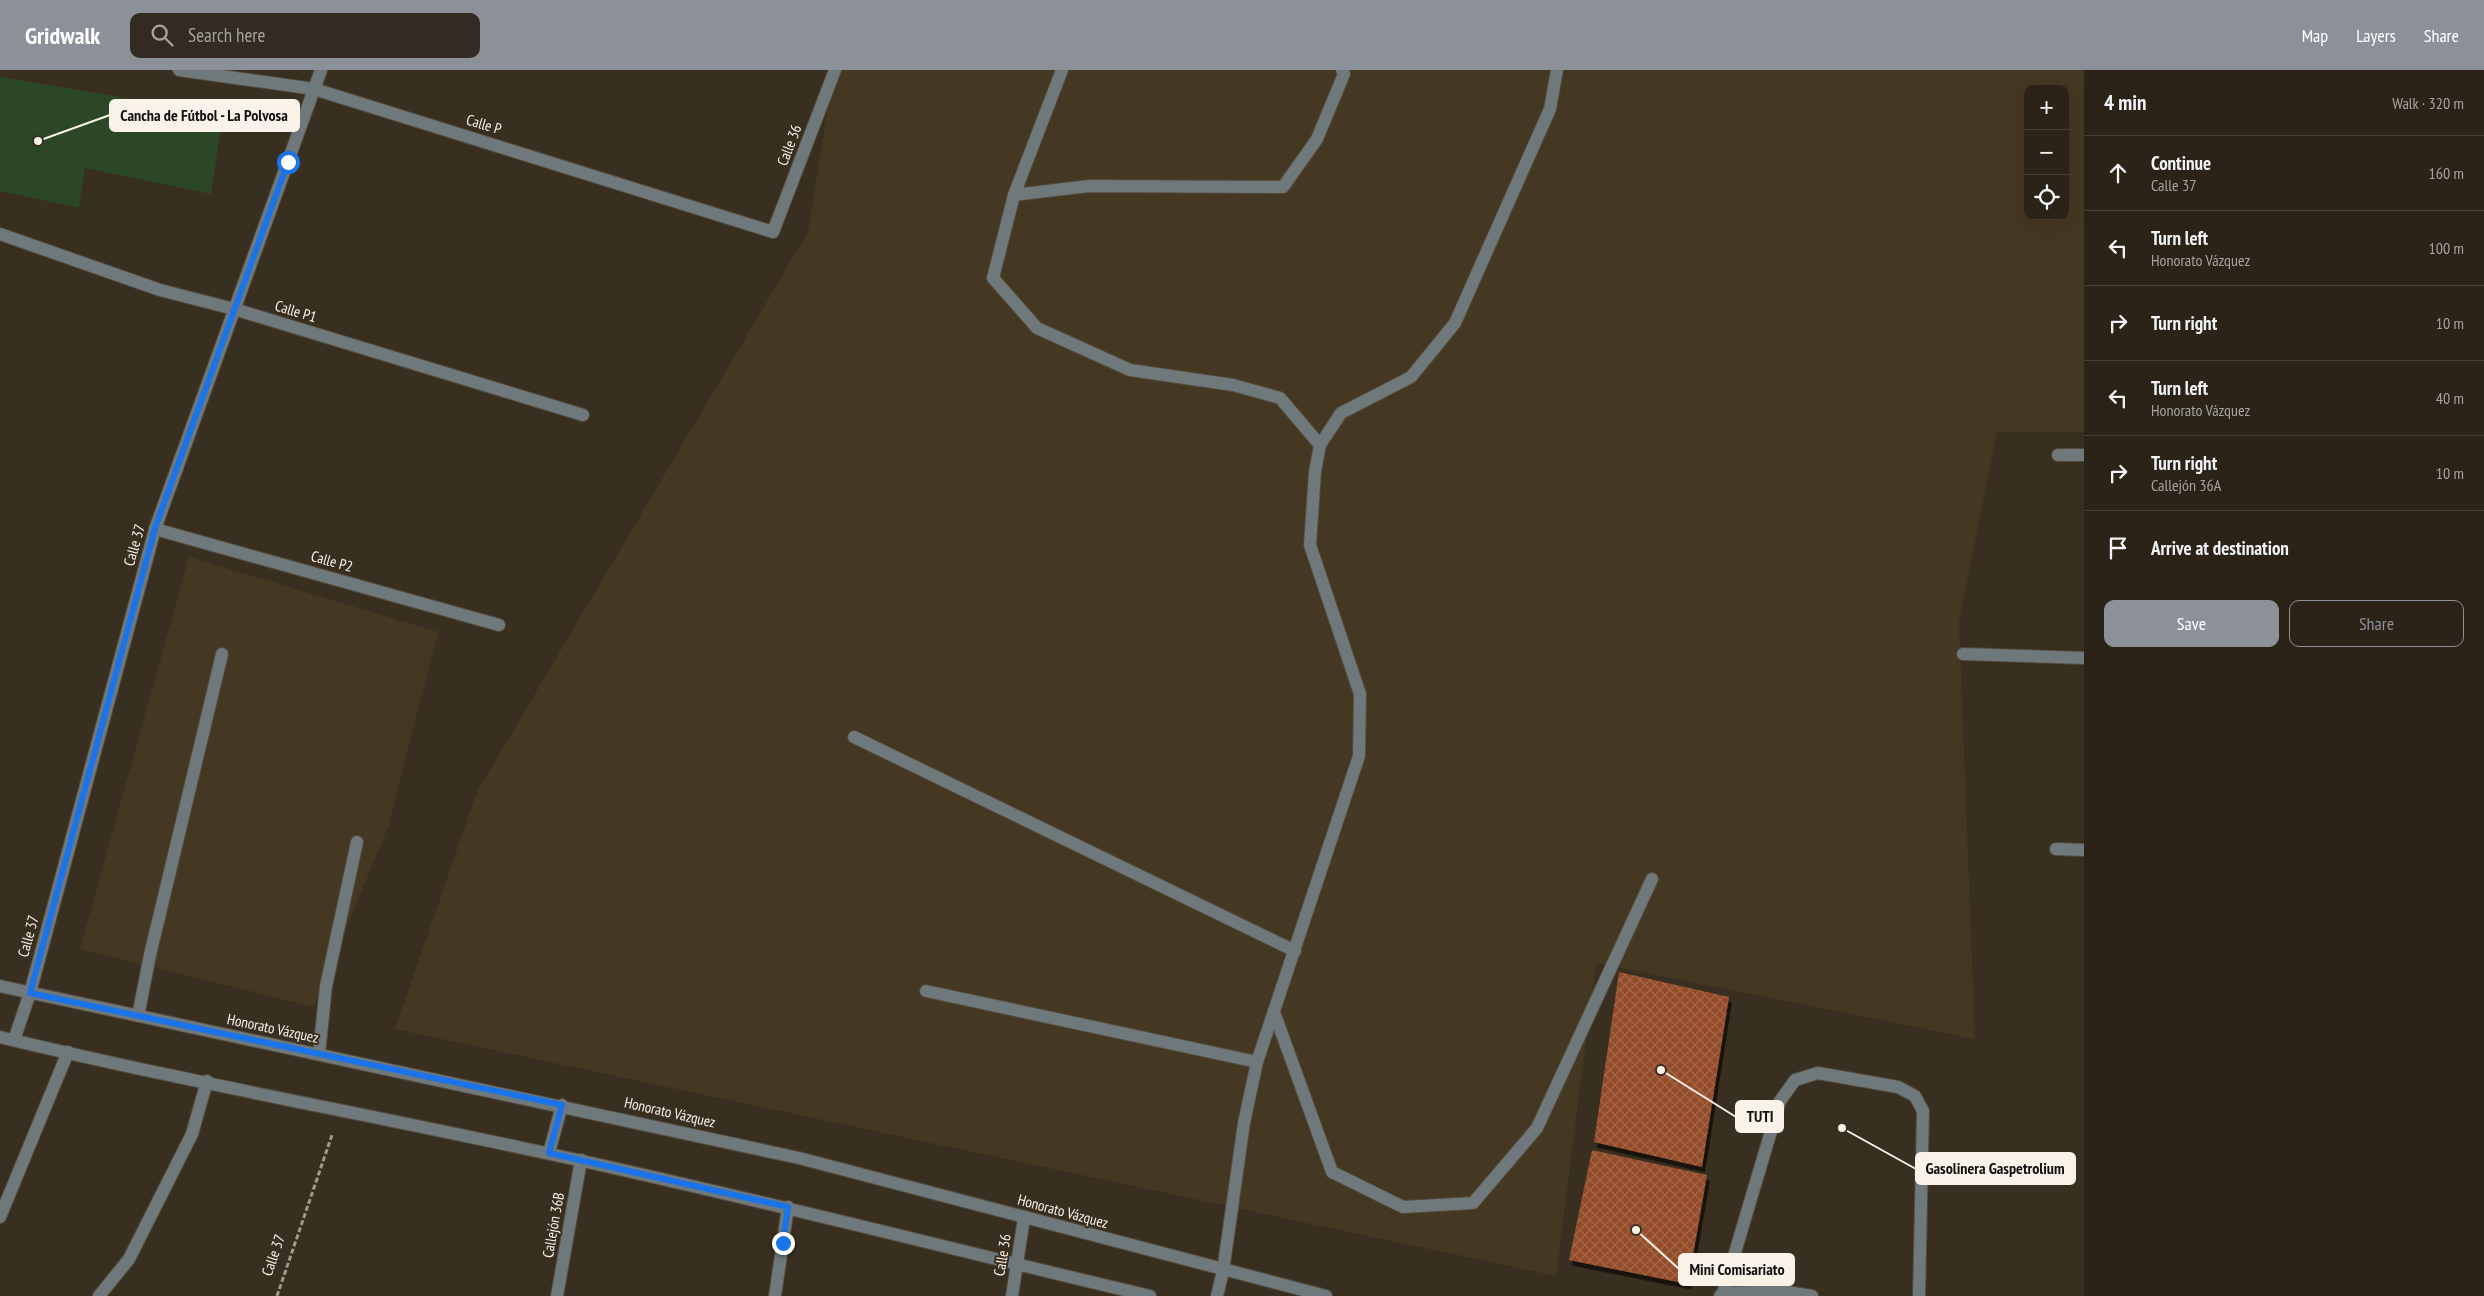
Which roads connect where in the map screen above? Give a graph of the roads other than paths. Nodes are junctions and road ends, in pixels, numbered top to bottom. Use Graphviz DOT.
graph roads {
  1 [pos="179,70"];
  2 [pos="321,70"];
  3 [pos="835,70"];
  4 [pos="1062,70"];
  5 [pos="1342,70"];
  6 [pos="1557,70"];
  7 [pos="314,89"];
  8 [pos="1014,195"];
  9 [pos="773,232"];
  10 [pos="0,234"];
  11 [pos="234,309"];
  12 [pos="584,415"];
  13 [pos="1320,445"];
  14 [pos="2058,455"];
  15 [pos="2084,455"];
  16 [pos="155,528"];
  17 [pos="499,625"];
  18 [pos="222,654"];
  19 [pos="1963,654"];
  20 [pos="2084,658"];
  21 [pos="854,737"];
  22 [pos="356,842"];
  23 [pos="2056,849"];
  24 [pos="2084,850"];
  25 [pos="1652,880"];
  26 [pos="1295,951"];
  27 [pos="0,986"];
  28 [pos="926,991"];
  29 [pos="30,993"];
  30 [pos="1274,1012"];
  31 [pos="138,1016"];
  32 [pos="0,1037"];
  33 [pos="14,1040"];
  34 [pos="68,1052"];
  35 [pos="319,1054"];
  36 [pos="1257,1062"];
  37 [pos="206,1081"];
  38 [pos="562,1105"];
  39 [pos="549,1153"];
  40 [pos="581,1160"];
  41 [pos="788,1207"];
  42 [pos="0,1217"];
  43 [pos="1024,1218"];
  44 [pos="1016,1265"];
  45 [pos="1223,1270"];
  46 [pos="1722,1295"];
  47 [pos="100,1296"];
  48 [pos="557,1296"];
  49 [pos="775,1296"];
  50 [pos="1012,1296"];
  51 [pos="1150,1296"];
  52 [pos="1217,1296"];
  53 [pos="1326,1296"];
  54 [pos="1812,1296"];
  55 [pos="1920,1296"];
  1 -- 7 [label="street, Calle P"];
  2 -- 7 [label="street, Calle 37"];
  3 -- 9 [label="street, Calle 36"];
  4 -- 8 [label="street"];
  5 -- 8 [label="street"];
  6 -- 13 [label="street"];
  7 -- 9 [label="street, Calle P"];
  7 -- 11 [label="street, Calle 37"];
  8 -- 13 [label="street"];
  10 -- 11 [label="street, Calle P1"];
  11 -- 12 [label="street, Calle P1"];
  11 -- 16 [label="street, Calle 37"];
  13 -- 26 [label="street"];
  14 -- 15 [label="street"];
  16 -- 17 [label="street, Calle P2"];
  16 -- 29 [label="street, Calle 37"];
  18 -- 31 [label="street"];
  19 -- 20 [label="street"];
  21 -- 26 [label="street"];
  22 -- 35 [label="street"];
  23 -- 24 [label="street"];
  25 -- 30 [label="street"];
  26 -- 30 [label="street"];
  27 -- 29 [label="street, Honorato Vázquez"];
  28 -- 36 [label="street"];
  29 -- 31 [label="street, Honorato Vázquez"];
  29 -- 33 [label="street, Calle 37"];
  30 -- 36 [label="street"];
  31 -- 35 [label="street, Honorato Vázquez"];
  32 -- 33 [label="street"];
  33 -- 34 [label="street"];
  34 -- 37 [label="street"];
  34 -- 42 [label="street"];
  35 -- 38 [label="street, Honorato Vázquez"];
  36 -- 45 [label="street"];
  37 -- 39 [label="street"];
  37 -- 47 [label="street"];
  38 -- 39 [label="street"];
  38 -- 43 [label="street, Honorato Vázquez"];
  39 -- 40 [label="street"];
  40 -- 41 [label="street"];
  40 -- 48 [label="street, Callejón 36B"];
  41 -- 44 [label="street"];
  41 -- 49 [label="street"];
  43 -- 44 [label="street, Calle 36"];
  43 -- 45 [label="street, Honorato Vázquez"];
  44 -- 50 [label="street, Calle 36"];
  44 -- 51 [label="street"];
  45 -- 52 [label="street"];
  45 -- 53 [label="street, Honorato Vázquez"];
  46 -- 54 [label="street"];
  46 -- 55 [label="street"];
}
